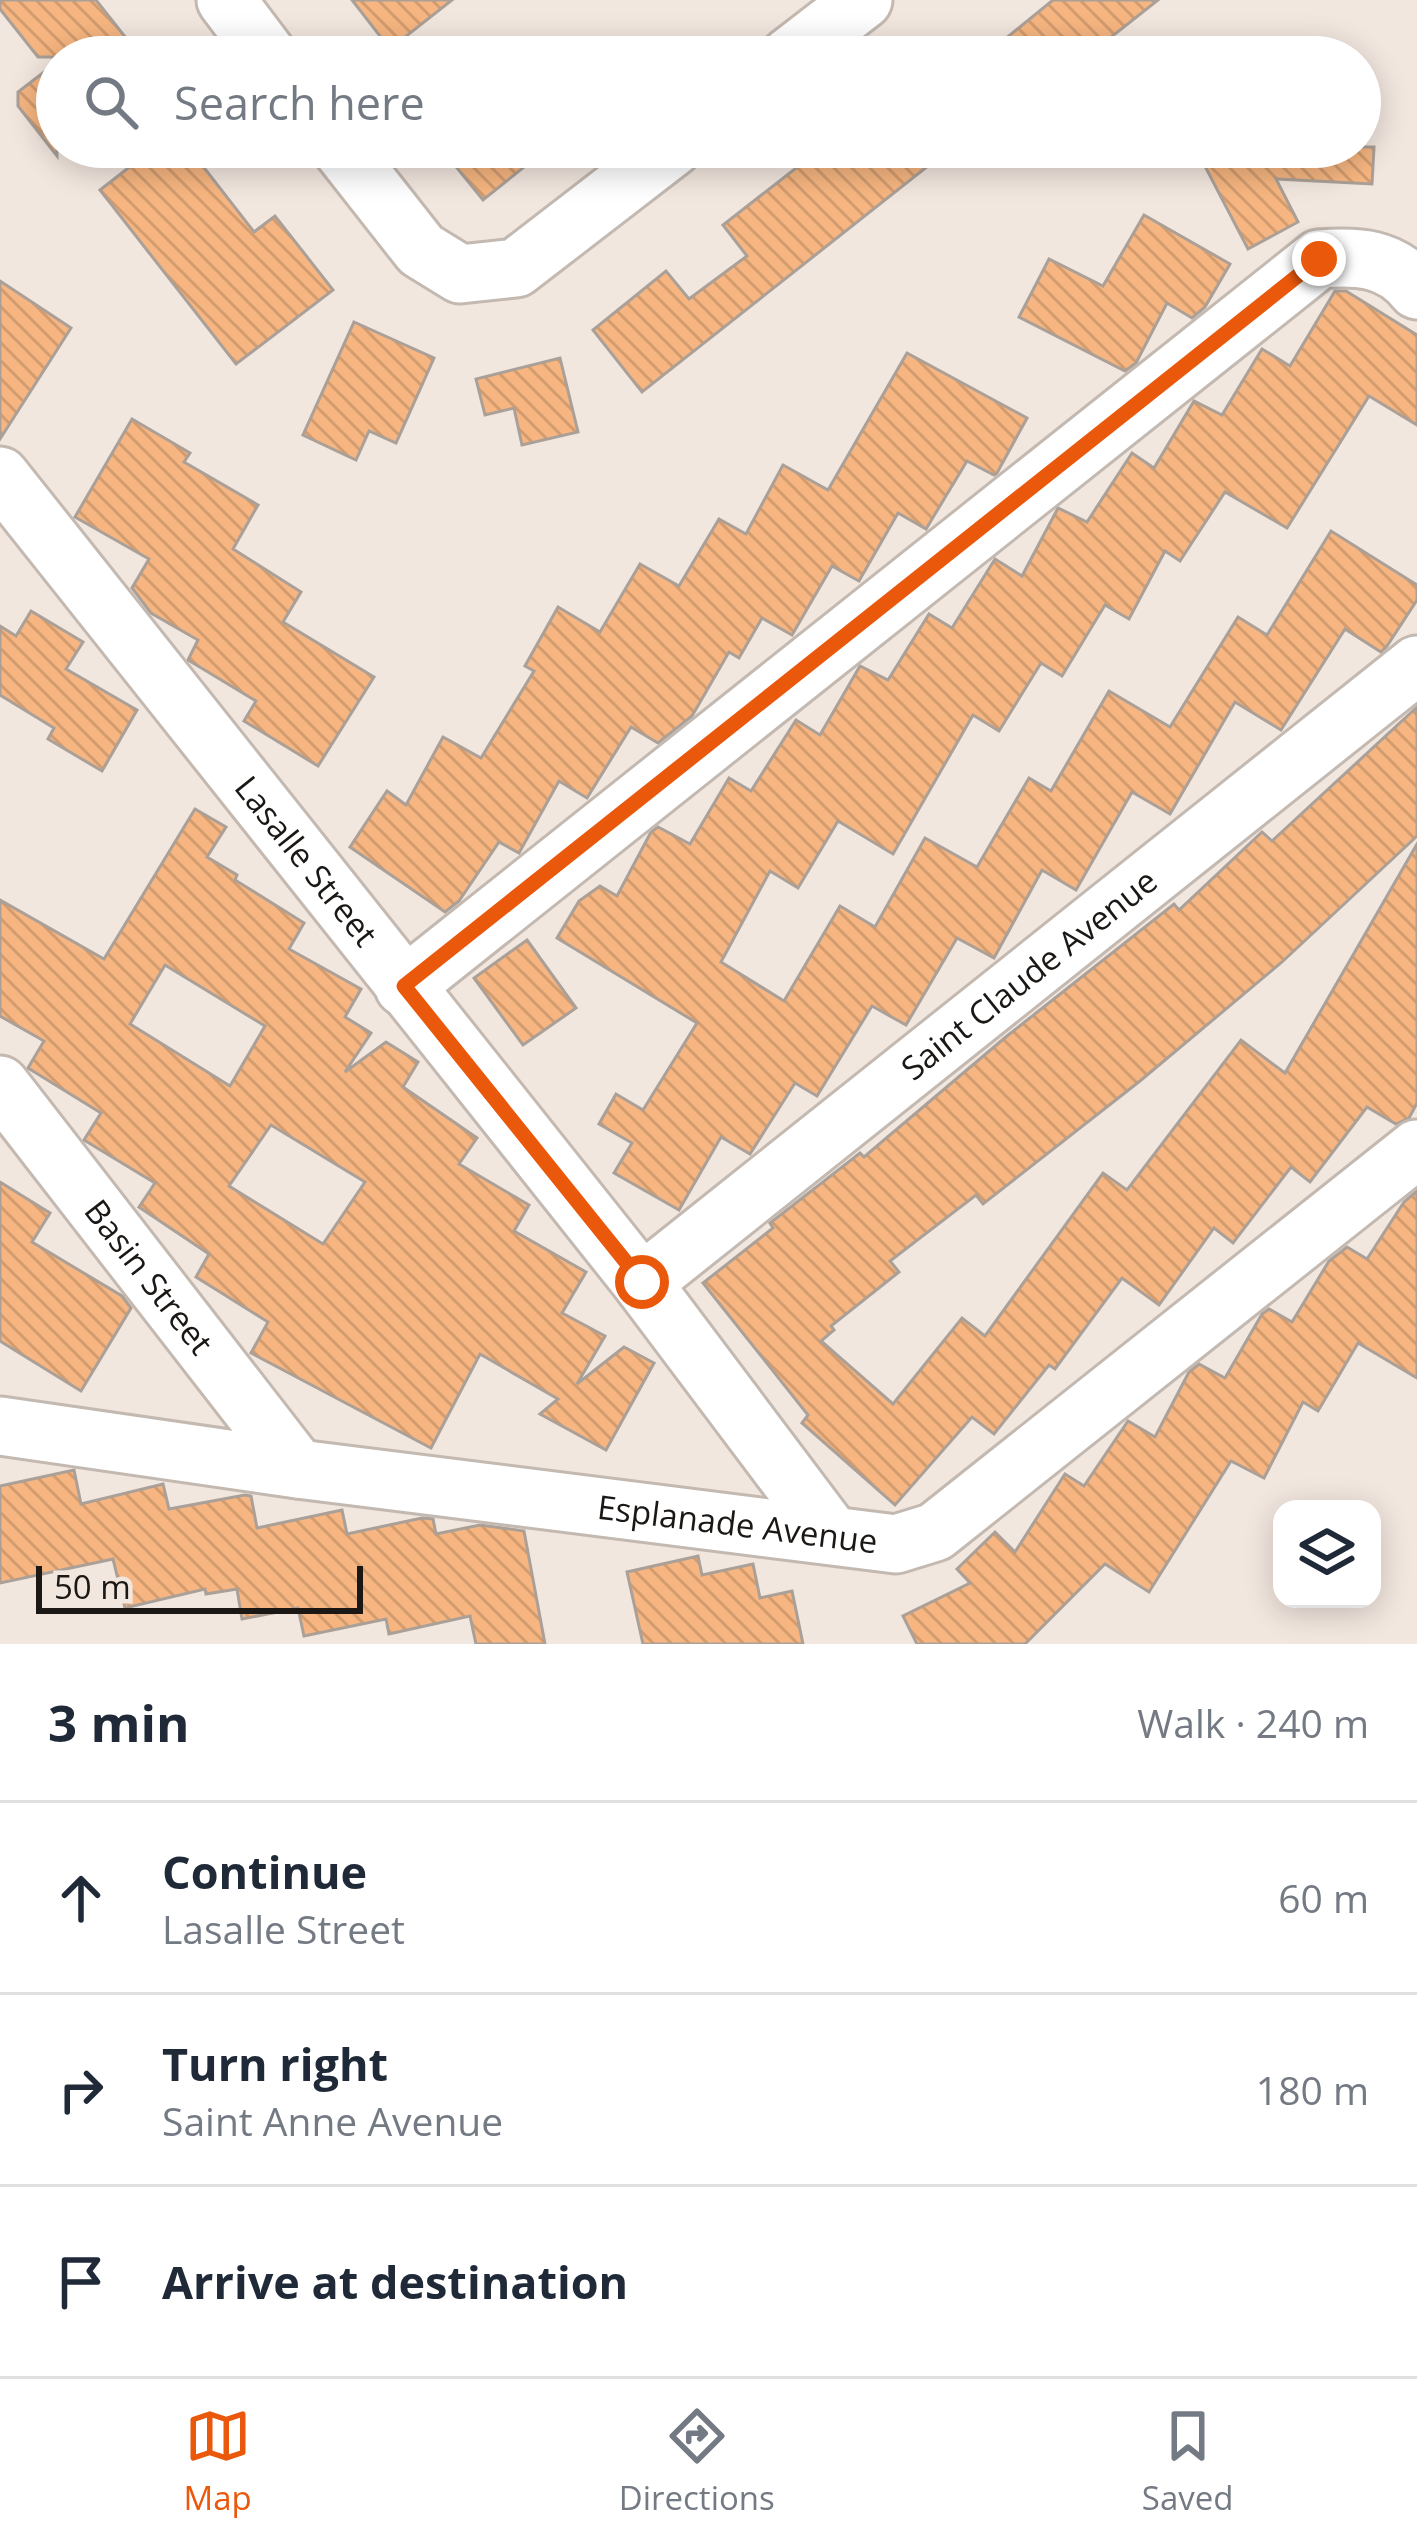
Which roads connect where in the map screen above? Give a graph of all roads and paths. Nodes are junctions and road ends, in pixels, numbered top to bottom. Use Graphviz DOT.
graph roads {
  1 [pos="226,0"];
  2 [pos="863,0"];
  3 [pos="253,36"];
  4 [pos="816,36"];
  5 [pos="357,168"];
  6 [pos="646,168"];
  7 [pos="1411,282"];
  8 [pos="0,476"];
  9 [pos="1417,665"];
  10 [pos="404,986"];
  11 [pos="0,1084"];
  12 [pos="1417,1150"];
  13 [pos="642,1282"];
  14 [pos="0,1426"];
  15 [pos="298,1469"];
  16 [pos="830,1533"];
  1 -- 3 [label="street"];
  2 -- 4 [label="street"];
  5 -- 6 [label="street"];
  7 -- 10 [label="street"];
  8 -- 10 [label="street, Lasalle Street"];
  9 -- 13 [label="street, Saint Claude Avenue"];
  10 -- 13 [label="street, Lasalle Street"];
  11 -- 15 [label="street, Basin Street"];
  12 -- 16 [label="street, Esplanade Avenue"];
  13 -- 16 [label="street, Lasalle Street"];
  14 -- 15 [label="street, Esplanade Avenue"];
  15 -- 16 [label="street, Esplanade Avenue"];
}
